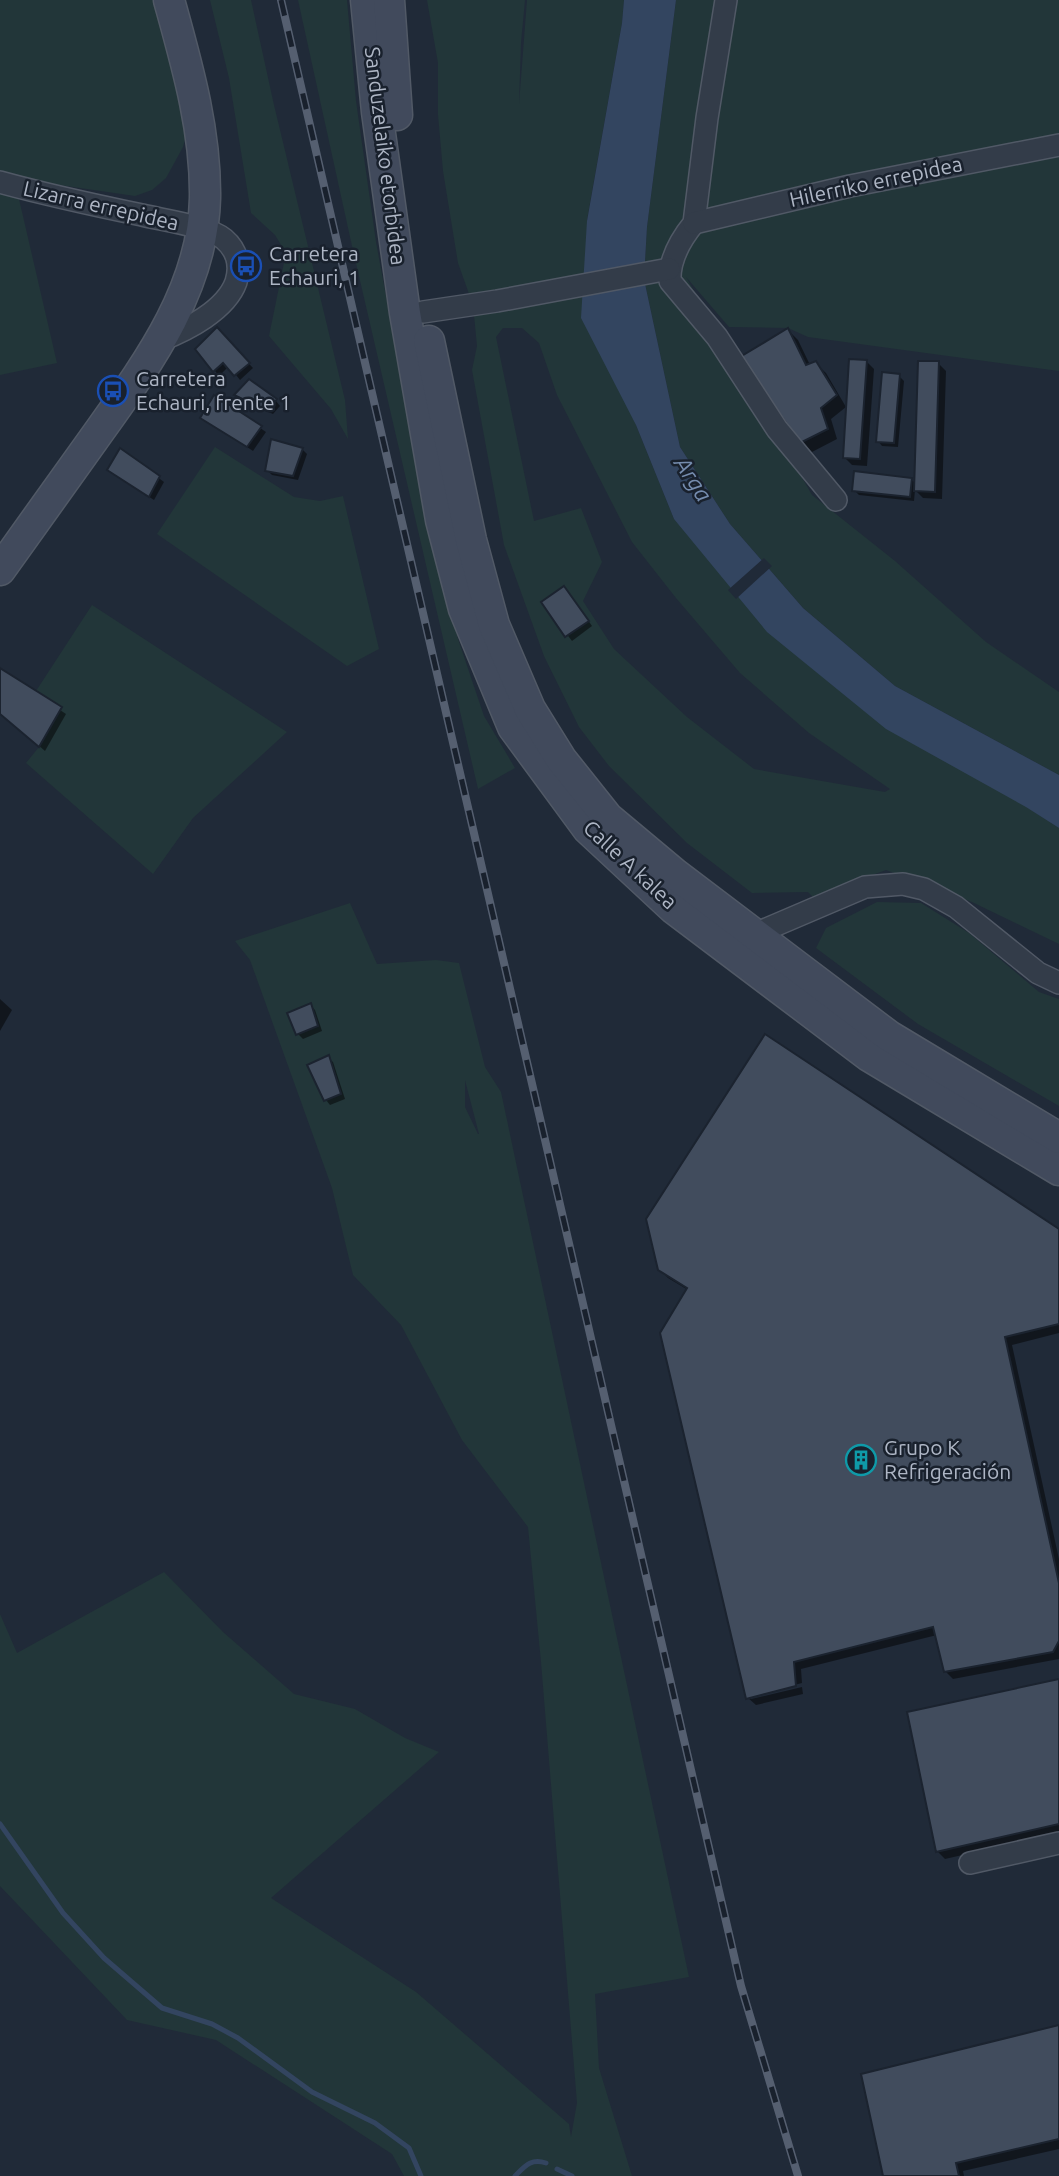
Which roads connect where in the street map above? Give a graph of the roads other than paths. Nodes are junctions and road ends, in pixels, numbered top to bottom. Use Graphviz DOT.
graph roads {
  1 [pos="169,0"];
  2 [pos="366,0"];
  3 [pos="389,0"];
  4 [pos="726,0"];
  5 [pos="1059,145"];
  6 [pos="0,182"];
  7 [pos="694,223"];
  8 [pos="202,229"];
  9 [pos="661,271"];
  10 [pos="414,312"];
  11 [pos="161,340"];
  12 [pos="836,500"];
  13 [pos="0,570"];
  14 [pos="755,934"];
  15 [pos="1059,984"];
  16 [pos="1059,1138"];
  17 [pos="1059,1170"];
  18 [pos="1059,1843"];
  19 [pos="971,1863"];
  1 -- 8 [label="main road, Lizarra errepidea"];
  2 -- 10 [label="main road, Sanduzelaiko etorbidea"];
  3 -- 10 [label="main road, Sanduzelaiko etorbidea"];
  4 -- 7 [label="street"];
  5 -- 7 [label="street, Hilerriko errepidea"];
  6 -- 8 [label="street, Lizarra errepidea"];
  7 -- 9 [label="street"];
  8 -- 11 [label="main road, Lizarra errepidea"];
  8 -- 11 [label="street, Lizarra errepidea"];
  9 -- 10 [label="street"];
  9 -- 12 [label="street"];
  10 -- 14 [label="main road, Calle A kalea"];
  10 -- 17 [label="main road, Calle A kalea"];
  11 -- 13 [label="main road"];
  14 -- 15 [label="street"];
  14 -- 16 [label="main road, Calle A kalea"];
  18 -- 19 [label="street"];
}
